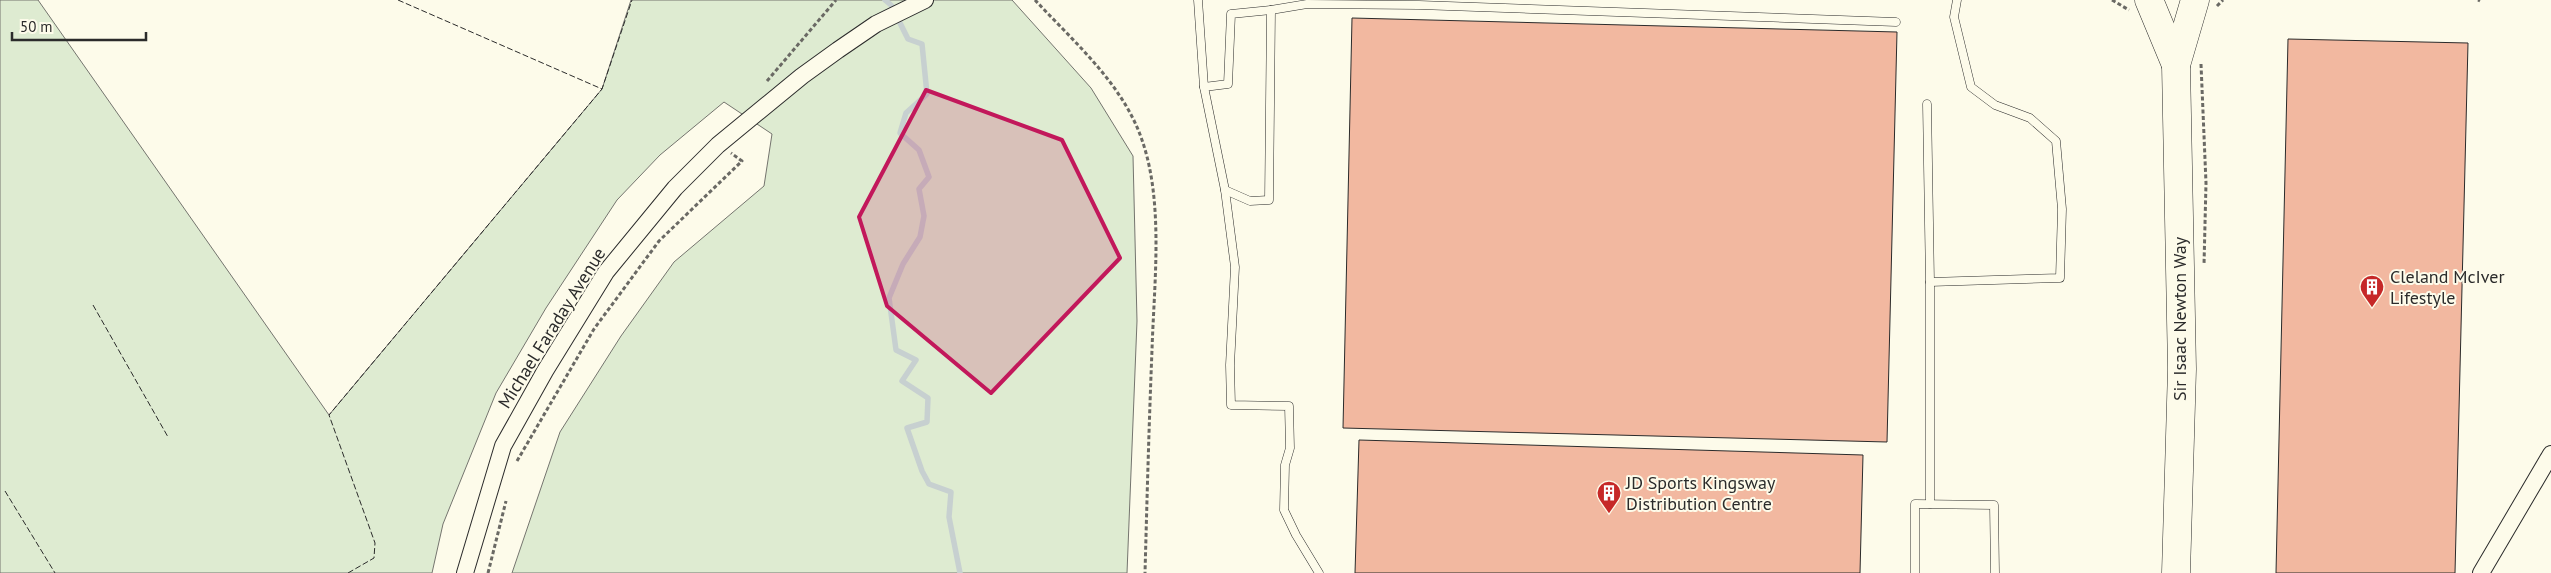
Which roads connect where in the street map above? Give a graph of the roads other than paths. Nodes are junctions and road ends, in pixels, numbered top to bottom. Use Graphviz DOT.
graph roads {
  1 [pos="925,0"];
  2 [pos="1198,0"];
  3 [pos="1957,0"];
  4 [pos="2150,0"];
  5 [pos="2188,0"];
  6 [pos="2195,0"];
  7 [pos="1271,10"];
  8 [pos="1896,22"];
  9 [pos="2176,65"];
  10 [pos="1204,87"];
  11 [pos="1927,104"];
  12 [pos="1225,190"];
  13 [pos="1930,282"];
  14 [pos="2551,454"];
  15 [pos="1930,504"];
  16 [pos="465,573"];
  17 [pos="1319,573"];
  18 [pos="1915,573"];
  19 [pos="1995,573"];
  20 [pos="2176,573"];
  21 [pos="2481,573"];
  1 -- 16 [label="street, Michael Faraday Avenue"];
  2 -- 10 [label="lane"];
  3 -- 13 [label="lane"];
  4 -- 5 [label="highway"];
  4 -- 9 [label="highway, Sir Isaac Newton Way"];
  6 -- 9 [label="highway, Sir Isaac Newton Way"];
  7 -- 8 [label="lane"];
  7 -- 10 [label="lane"];
  7 -- 12 [label="lane"];
  9 -- 20 [label="highway, Sir Isaac Newton Way"];
  10 -- 12 [label="lane"];
  11 -- 13 [label="lane"];
  12 -- 17 [label="lane"];
  13 -- 15 [label="lane"];
  14 -- 21 [label="street"];
  15 -- 18 [label="lane"];
  15 -- 19 [label="lane"];
}
